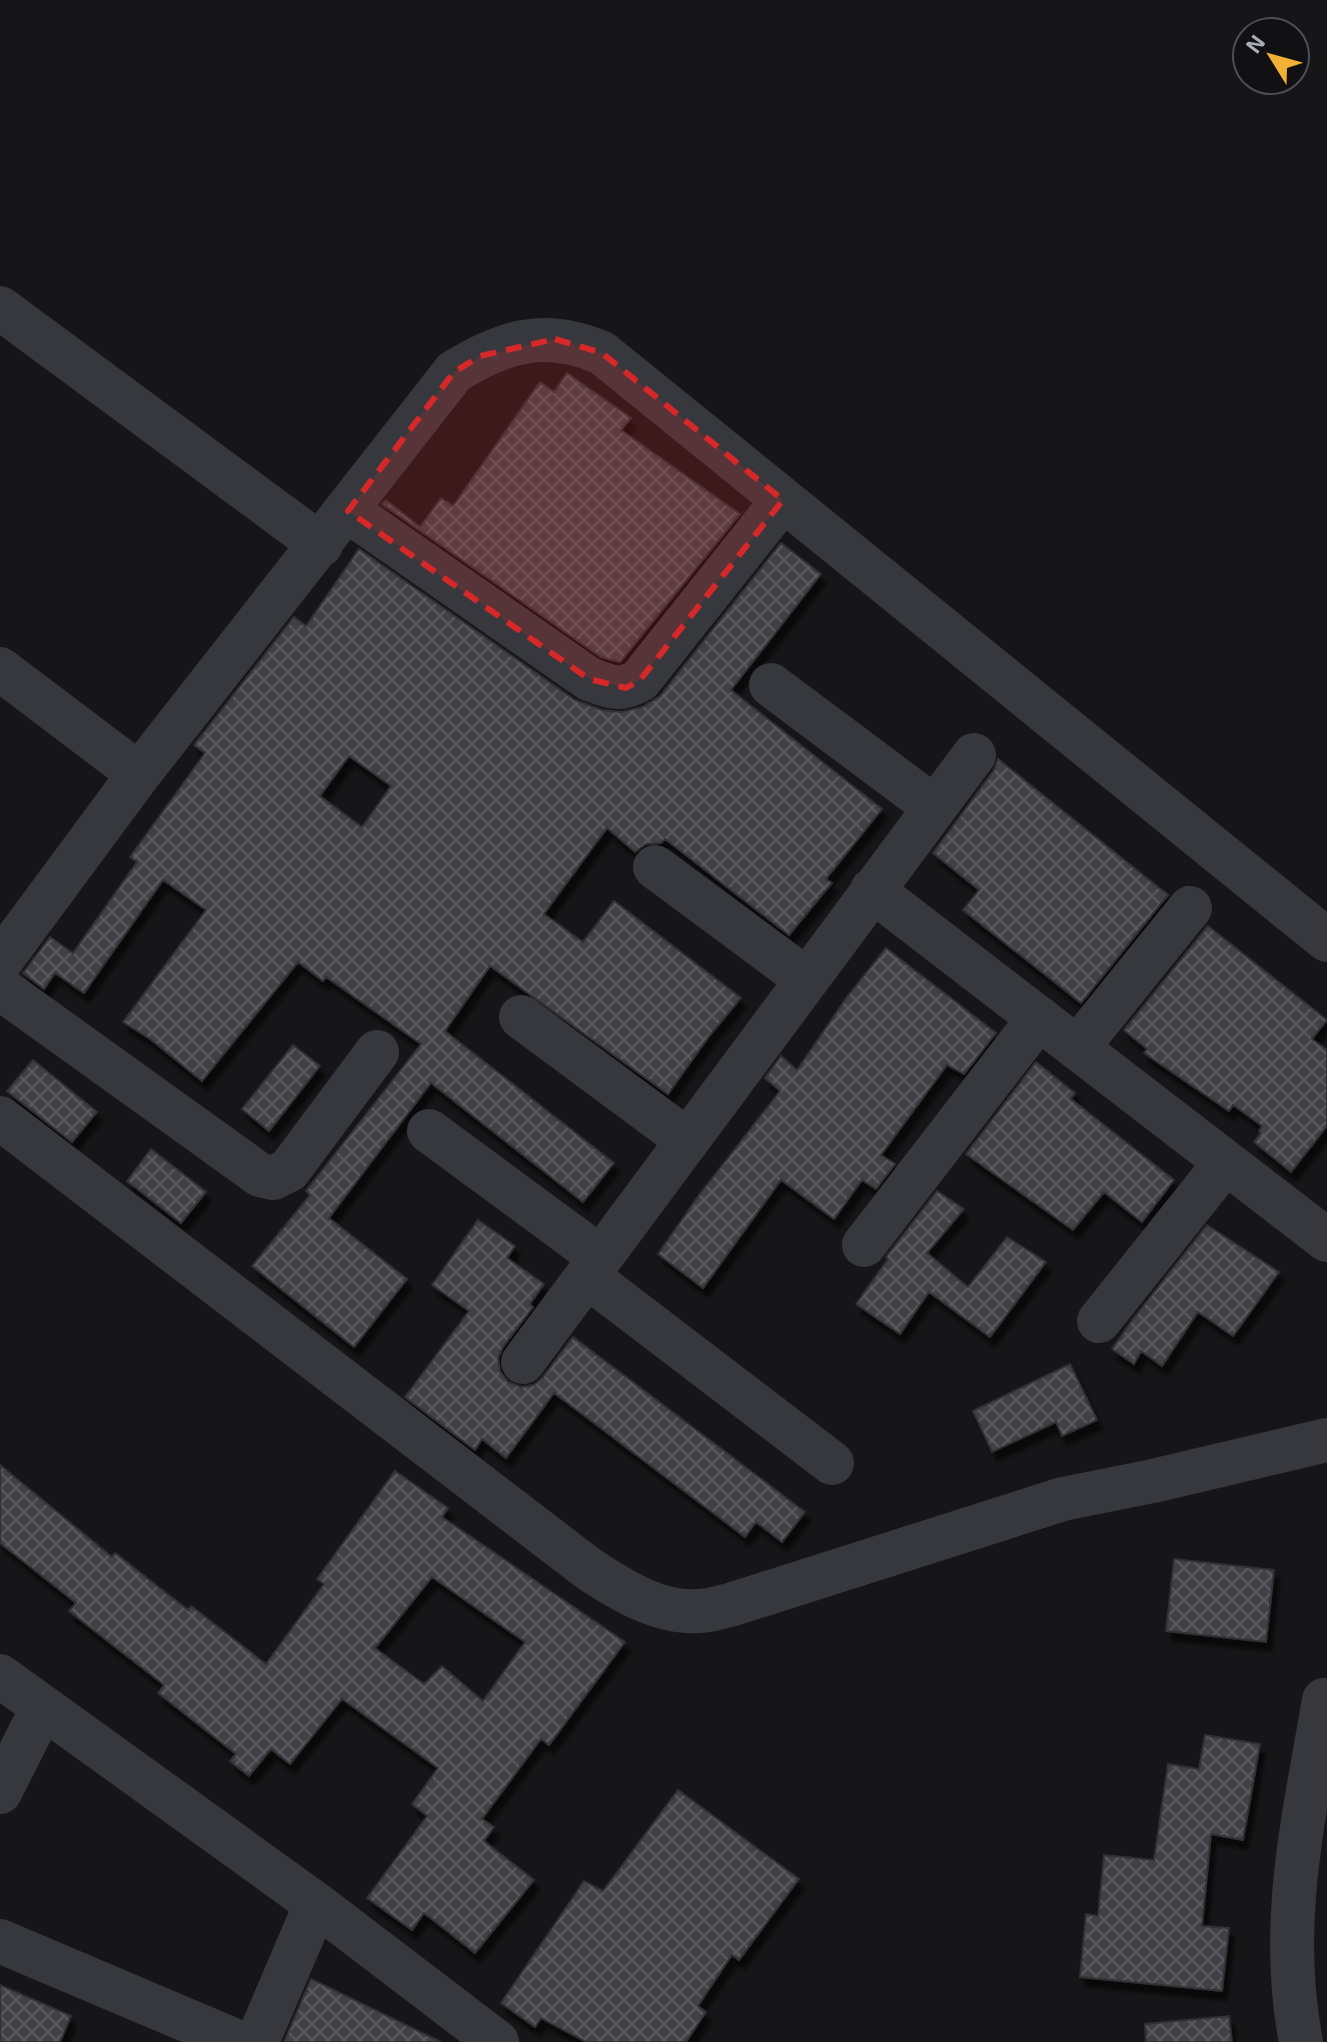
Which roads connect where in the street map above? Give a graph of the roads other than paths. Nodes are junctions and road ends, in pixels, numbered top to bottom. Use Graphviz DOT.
graph roads {
  1 [pos="0,308"];
  2 [pos="783,500"];
  3 [pos="348,511"];
  4 [pos="321,545"];
  5 [pos="1,671"];
  6 [pos="771,685"];
  7 [pos="974,755"];
  8 [pos="139,774"];
  9 [pos="934,807"];
  10 [pos="655,867"];
  11 [pos="872,890"];
  12 [pos="1190,908"];
  13 [pos="1327,940"];
  14 [pos="0,962"];
  15 [pos="806,979"];
  16 [pos="0,988"];
  17 [pos="521,1017"];
  18 [pos="1039,1018"];
  19 [pos="1077,1048"];
  20 [pos="377,1052"];
  21 [pos="0,1118"];
  22 [pos="429,1131"];
  23 [pos="687,1140"];
  24 [pos="1225,1163"];
  25 [pos="1327,1240"];
  26 [pos="864,1245"];
  27 [pos="594,1267"];
  28 [pos="1099,1321"];
  29 [pos="523,1362"];
  30 [pos="1327,1440"];
  31 [pos="832,1463"];
  32 [pos="0,1676"];
  33 [pos="1324,1700"];
  34 [pos="43,1707"];
  35 [pos="0,1792"];
  36 [pos="316,1904"];
  37 [pos="0,1941"];
  38 [pos="238,2042"];
  39 [pos="257,2042"];
  40 [pos="497,2042"];
  41 [pos="1301,2042"];
  1 -- 4 [label="street"];
  2 -- 3 [label="street"];
  2 -- 3 [label="street"];
  2 -- 13 [label="street"];
  3 -- 4 [label="street"];
  4 -- 8 [label="street"];
  5 -- 8 [label="street"];
  6 -- 9 [label="street"];
  7 -- 9 [label="street"];
  8 -- 14 [label="street"];
  9 -- 11 [label="street"];
  10 -- 15 [label="street"];
  11 -- 15 [label="street"];
  11 -- 18 [label="street"];
  12 -- 19 [label="street"];
  15 -- 23 [label="street"];
  16 -- 20 [label="street"];
  17 -- 23 [label="street"];
  18 -- 19 [label="street"];
  18 -- 26 [label="street"];
  19 -- 24 [label="street"];
  21 -- 30 [label="street"];
  22 -- 27 [label="street"];
  23 -- 27 [label="street"];
  24 -- 25 [label="street"];
  24 -- 28 [label="street"];
  27 -- 29 [label="street"];
  27 -- 31 [label="street"];
  32 -- 34 [label="street"];
  33 -- 41 [label="street"];
  34 -- 35 [label="street"];
  34 -- 36 [label="street"];
  36 -- 39 [label="street"];
  36 -- 40 [label="street"];
  37 -- 38 [label="street"];
}
